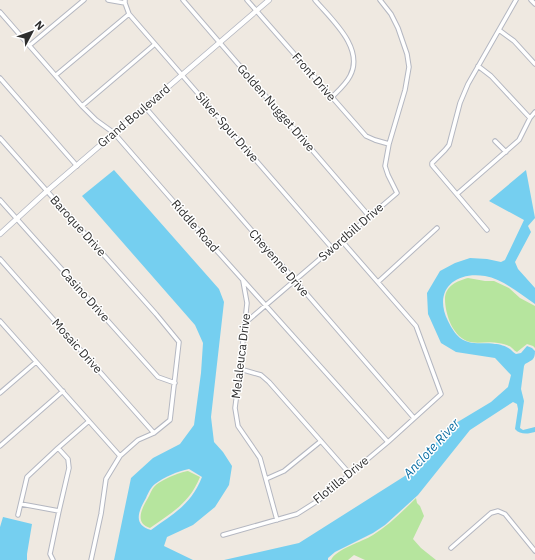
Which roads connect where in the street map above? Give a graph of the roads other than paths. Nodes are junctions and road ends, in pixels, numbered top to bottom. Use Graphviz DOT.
graph roads {
  1 [pos="84,0"];
  2 [pos="108,0"];
  3 [pos="183,0"];
  4 [pos="247,0"];
  5 [pos="269,0"];
  6 [pos="315,0"];
  7 [pos="380,0"];
  8 [pos="516,0"];
  9 [pos="531,0"];
  10 [pos="125,2"];
  11 [pos="535,4"];
  12 [pos="256,11"];
  13 [pos="0,12"];
  14 [pos="129,14"];
  15 [pos="499,30"];
  16 [pos="220,43"];
  17 [pos="155,44"];
  18 [pos="30,45"];
  19 [pos="535,64"];
  20 [pos="478,66"];
  21 [pos="56,75"];
  22 [pos="183,76"];
  23 [pos="0,78"];
  24 [pos="332,97"];
  25 [pos="82,106"];
  26 [pos="145,107"];
  27 [pos="535,112"];
  28 [pos="530,118"];
  29 [pos="114,133"];
  30 [pos="0,138"];
  31 [pos="495,141"];
  32 [pos="389,144"];
  33 [pos="506,152"];
  34 [pos="77,166"];
  35 [pos="47,192"];
  36 [pos="457,194"];
  37 [pos="0,200"];
  38 [pos="369,216"];
  39 [pos="17,219"];
  40 [pos="437,228"];
  41 [pos="487,230"];
  42 [pos="0,234"];
  43 [pos="342,240"];
  44 [pos="332,248"];
  45 [pos="0,259"];
  46 [pos="243,280"];
  47 [pos="294,280"];
  48 [pos="378,282"];
  49 [pos="266,306"];
  50 [pos="0,321"];
  51 [pos="245,323"];
  52 [pos="36,362"];
  53 [pos="240,369"];
  54 [pos="175,383"];
  55 [pos="63,391"];
  56 [pos="0,393"];
  57 [pos="414,418"];
  58 [pos="89,421"];
  59 [pos="154,433"];
  60 [pos="321,441"];
  61 [pos="388,442"];
  62 [pos="0,446"];
  63 [pos="58,448"];
  64 [pos="120,456"];
  65 [pos="349,473"];
  66 [pos="266,479"];
  67 [pos="21,504"];
  68 [pos="59,511"];
  69 [pos="18,514"];
  70 [pos="277,520"];
  71 [pos="223,535"];
  72 [pos="451,548"];
  73 [pos="535,551"];
  74 [pos="53,560"];
  75 [pos="91,560"];
  1 -- 18 [label="street"];
  2 -- 10 [label="street"];
  3 -- 16 [label="street, Golden Nugget Drive"];
  4 -- 12 [label="street, Front Drive"];
  5 -- 12 [label="street, Grand Boulevard"];
  6 -- 24 [label="street"];
  7 -- 32 [label="street"];
  8 -- 15 [label="street"];
  9 -- 11 [label="street"];
  10 -- 14 [label="street, Silver Spur Drive"];
  12 -- 16 [label="street, Grand Boulevard"];
  12 -- 24 [label="street, Front Drive"];
  13 -- 18 [label="street, Riddle Road"];
  14 -- 17 [label="street, Silver Spur Drive"];
  14 -- 21 [label="street"];
  15 -- 19 [label="street"];
  15 -- 20 [label="street"];
  16 -- 22 [label="street, Grand Boulevard"];
  16 -- 38 [label="street, Golden Nugget Drive"];
  17 -- 22 [label="street, Silver Spur Drive"];
  17 -- 25 [label="street"];
  18 -- 21 [label="street, Riddle Road"];
  20 -- 28 [label="street"];
  20 -- 36 [label="street"];
  21 -- 25 [label="street, Riddle Road"];
  22 -- 26 [label="street, Grand Boulevard"];
  22 -- 44 [label="street, Silver Spur Drive"];
  23 -- 34 [label="street"];
  24 -- 32 [label="street, Front Drive"];
  25 -- 29 [label="street, Riddle Road"];
  26 -- 29 [label="street, Grand Boulevard"];
  26 -- 47 [label="street, Cheyenne Drive"];
  27 -- 28 [label="street"];
  28 -- 33 [label="street"];
  29 -- 34 [label="street, Grand Boulevard"];
  29 -- 46 [label="street, Riddle Road"];
  30 -- 35 [label="street, Baroque Drive"];
  31 -- 33 [label="street"];
  32 -- 38 [label="street, Swordbill Drive"];
  33 -- 36 [label="street"];
  34 -- 35 [label="street, Grand Boulevard"];
  35 -- 39 [label="street, Grand Boulevard"];
  35 -- 54 [label="street, Baroque Drive"];
  36 -- 41 [label="street"];
  37 -- 39 [label="street, Casino Drive"];
  38 -- 43 [label="street, Swordbill Drive"];
  39 -- 42 [label="street, Grand Boulevard"];
  39 -- 54 [label="street, Casino Drive"];
  40 -- 48 [label="street"];
  43 -- 44 [label="street, Swordbill Drive"];
  43 -- 48 [label="street"];
  44 -- 47 [label="street, Swordbill Drive"];
  45 -- 59 [label="street, Mosaic Drive"];
  46 -- 49 [label="street, Riddle Road"];
  46 -- 51 [label="street, Melaleuca Drive"];
  47 -- 49 [label="street, Swordbill Drive"];
  47 -- 57 [label="street, Cheyenne Drive"];
  48 -- 57 [label="street, Flotilla Drive"];
  49 -- 51 [label="street, Swordbill Drive"];
  49 -- 61 [label="street, Riddle Road"];
  50 -- 52 [label="street"];
  51 -- 53 [label="street, Melaleuca Drive"];
  52 -- 55 [label="street"];
  52 -- 56 [label="street"];
  53 -- 60 [label="street"];
  53 -- 66 [label="street, Melaleuca Drive"];
  54 -- 59 [label="street, Baroque Drive"];
  55 -- 58 [label="street"];
  55 -- 62 [label="street"];
  57 -- 61 [label="street, Flotilla Drive"];
  58 -- 63 [label="street"];
  58 -- 64 [label="street"];
  59 -- 64 [label="street, Baroque Drive"];
  60 -- 65 [label="street"];
  60 -- 66 [label="street"];
  61 -- 65 [label="street, Flotilla Drive"];
  63 -- 67 [label="street"];
  63 -- 68 [label="street"];
  64 -- 75 [label="street, Baroque Drive"];
  65 -- 70 [label="street, Flotilla Drive"];
  66 -- 70 [label="street, Melaleuca Drive"];
  67 -- 68 [label="street"];
  67 -- 69 [label="street"];
  68 -- 74 [label="street"];
  70 -- 71 [label="street, Flotilla Drive"];
  72 -- 73 [label="street"];
}
